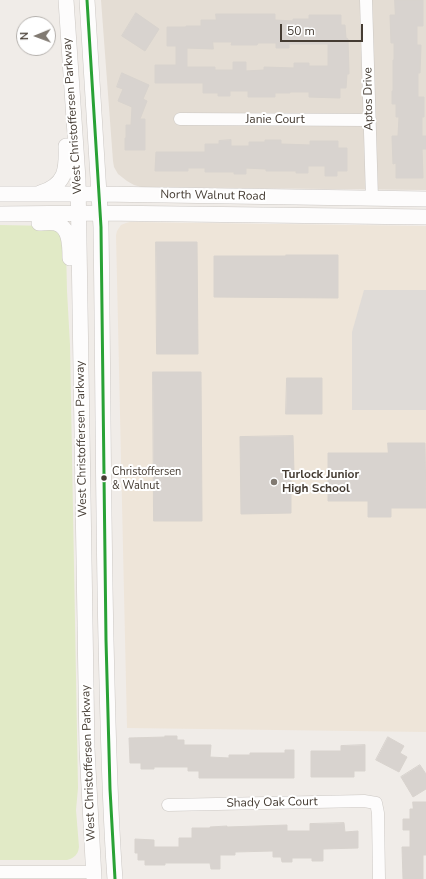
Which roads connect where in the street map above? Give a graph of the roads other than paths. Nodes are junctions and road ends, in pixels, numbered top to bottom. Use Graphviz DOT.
graph roads {
  1 [pos="66,0"];
  2 [pos="87,0"];
  3 [pos="366,0"];
  4 [pos="69,56"];
  5 [pos="180,119"];
  6 [pos="370,120"];
  7 [pos="0,194"];
  8 [pos="38,194"];
  9 [pos="78,194"];
  10 [pos="99,194"];
  11 [pos="372,198"];
  12 [pos="426,199"];
  13 [pos="79,213"];
  14 [pos="100,213"];
  15 [pos="0,214"];
  16 [pos="426,217"];
  17 [pos="0,223"];
  18 [pos="80,320"];
  19 [pos="168,805"];
  20 [pos="0,872"];
  21 [pos="97,877"];
  22 [pos="115,879"];
  23 [pos="379,879"];
  1 -- 4 [label="street, West Christoffersen Parkway"];
  2 -- 10 [label="street, West Christoffersen Parkway"];
  3 -- 6 [label="street, Aptos Drive"];
  4 -- 8 [label="street"];
  4 -- 9 [label="street, West Christoffersen Parkway"];
  5 -- 6 [label="street, Janie Court"];
  6 -- 11 [label="street, Aptos Drive"];
  7 -- 8 [label="street, North Walnut Road"];
  8 -- 9 [label="street, North Walnut Road"];
  9 -- 10 [label="street, North Walnut Road"];
  9 -- 13 [label="street, West Christoffersen Parkway"];
  10 -- 11 [label="street, North Walnut Road"];
  10 -- 14 [label="street, West Christoffersen Parkway"];
  11 -- 12 [label="street, North Walnut Road"];
  13 -- 14 [label="street, North Walnut Road"];
  13 -- 15 [label="street, North Walnut Road"];
  13 -- 18 [label="street, West Christoffersen Parkway"];
  14 -- 16 [label="street, North Walnut Road"];
  14 -- 22 [label="street, West Christoffersen Parkway"];
  17 -- 18 [label="street"];
  18 -- 21 [label="street, West Christoffersen Parkway"];
  19 -- 23 [label="street, Shady Oak Court"];
  20 -- 21 [label="street"];
}
